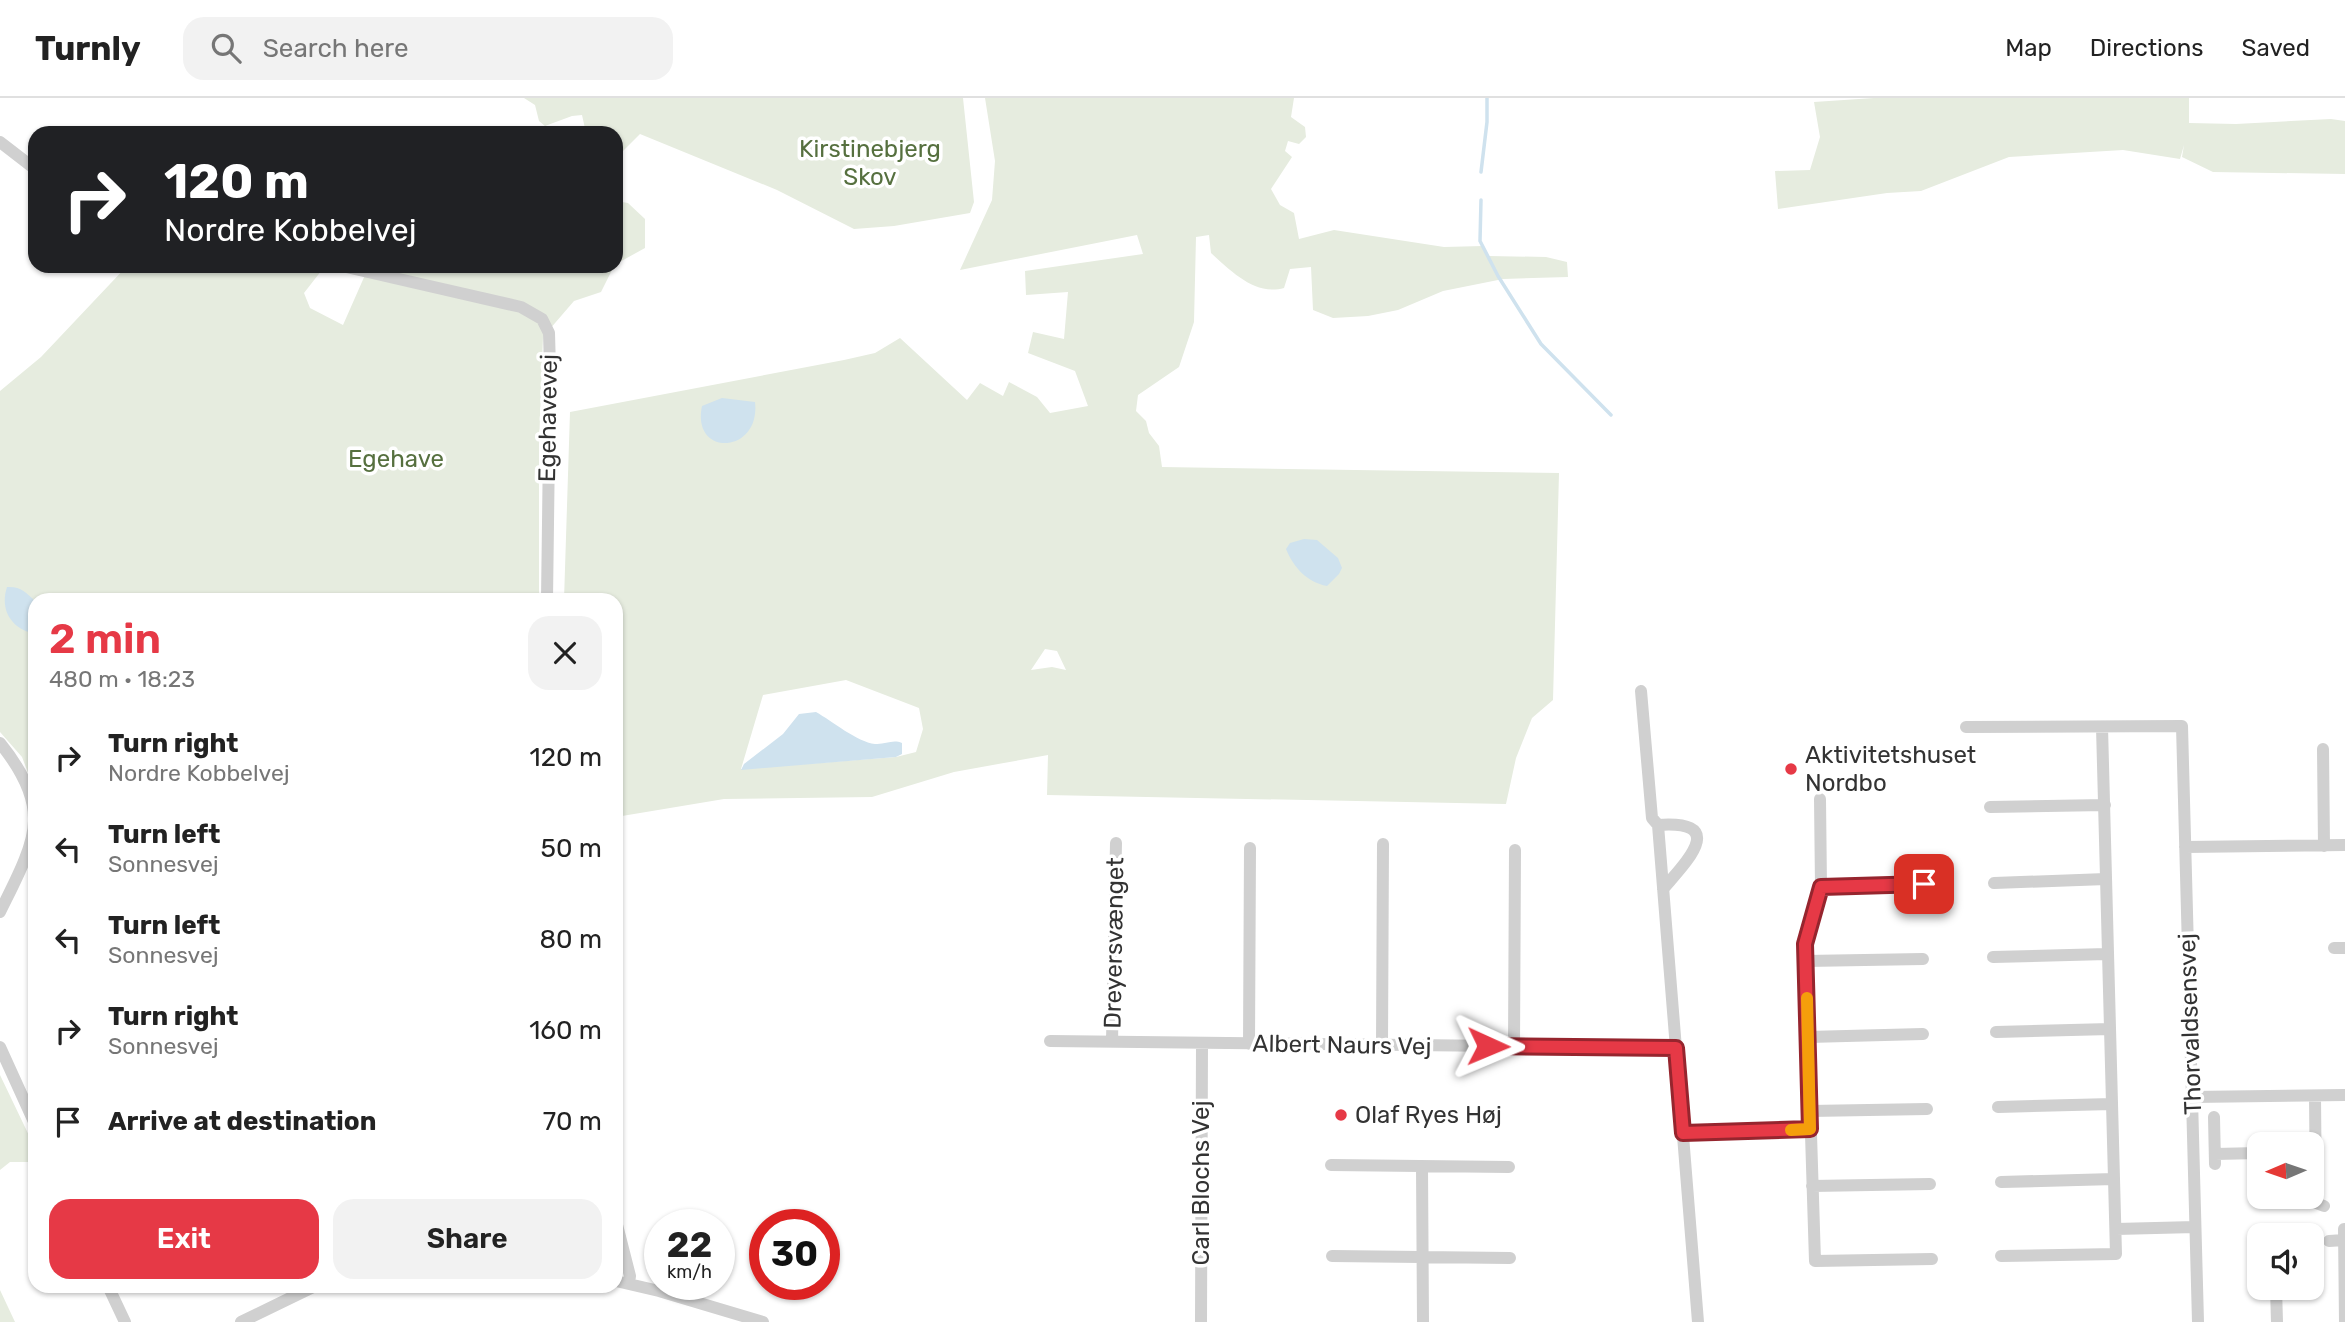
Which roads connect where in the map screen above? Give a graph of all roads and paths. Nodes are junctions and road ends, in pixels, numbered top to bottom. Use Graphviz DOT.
graph roads {
  1 [pos="0,142"];
  2 [pos="28,164"];
  3 [pos="373,273"];
  4 [pos="547,593"];
  5 [pos="1641,691"];
  6 [pos="1965,727"];
  7 [pos="2102,727"];
  8 [pos="0,743"];
  9 [pos="2323,749"];
  10 [pos="28,791"];
  11 [pos="1820,799"];
  12 [pos="2105,805"];
  13 [pos="1990,807"];
  14 [pos="1658,825"];
  15 [pos="1116,843"];
  16 [pos="1383,844"];
  17 [pos="2345,845"];
  18 [pos="2324,846"];
  19 [pos="2185,847"];
  20 [pos="1250,848"];
  21 [pos="28,849"];
  22 [pos="1515,850"];
  23 [pos="1908,871"];
  24 [pos="2106,879"];
  25 [pos="1994,883"];
  26 [pos="1924,884"];
  27 [pos="1909,885"];
  28 [pos="1821,887"];
  29 [pos="1663,890"];
  30 [pos="0,912"];
  31 [pos="2107,954"];
  32 [pos="1993,957"];
  33 [pos="1923,959"];
  34 [pos="1806,961"];
  35 [pos="2110,1030"];
  36 [pos="1996,1032"];
  37 [pos="1923,1034"];
  38 [pos="1808,1037"];
  39 [pos="1050,1041"];
  40 [pos="1112,1042"];
  41 [pos="1202,1043"];
  42 [pos="1249,1044"];
  43 [pos="1382,1045"];
  44 [pos="1514,1046"];
  45 [pos="0,1047"];
  46 [pos="1676,1048"];
  47 [pos="2315,1096"];
  48 [pos="2345,1096"];
  49 [pos="2192,1097"];
  50 [pos="2112,1104"];
  51 [pos="1998,1107"];
  52 [pos="28,1109"];
  53 [pos="1927,1109"];
  54 [pos="1810,1111"];
  55 [pos="2214,1117"];
  56 [pos="1810,1129"];
  57 [pos="2314,1132"];
  58 [pos="1683,1133"];
  59 [pos="2247,1155"];
  60 [pos="1331,1165"];
  61 [pos="1422,1167"];
  62 [pos="1509,1167"];
  63 [pos="2114,1179"];
  64 [pos="2001,1182"];
  65 [pos="1930,1184"];
  66 [pos="1812,1186"];
  67 [pos="2195,1227"];
  68 [pos="2116,1229"];
  69 [pos="2344,1235"];
  70 [pos="2329,1241"];
  71 [pos="623,1248"];
  72 [pos="2009,1252"];
  73 [pos="1332,1256"];
  74 [pos="1423,1256"];
  75 [pos="1510,1258"];
  76 [pos="1932,1259"];
  77 [pos="623,1282"];
  78 [pos="111,1293"];
  79 [pos="301,1293"];
  80 [pos="2276,1300"];
  81 [pos="125,1322"];
  82 [pos="241,1322"];
  83 [pos="763,1322"];
  84 [pos="1201,1322"];
  85 [pos="1423,1322"];
  86 [pos="1699,1322"];
  87 [pos="2197,1322"];
  88 [pos="2277,1322"];
  89 [pos="2345,1322"];
  1 -- 2 [label="street"];
  3 -- 4 [label="street, Egehavevej"];
  5 -- 14 [label="street"];
  6 -- 7 [label="street"];
  7 -- 12 [label="street"];
  7 -- 19 [label="street, Thorvaldsensvej"];
  8 -- 10 [label="street"];
  9 -- 18 [label="street"];
  11 -- 28 [label="street"];
  12 -- 13 [label="street"];
  12 -- 24 [label="street"];
  14 -- 29 [label="street"];
  14 -- 29 [label="street"];
  15 -- 40 [label="street, Dreyersvænget"];
  16 -- 43 [label="street"];
  17 -- 18 [label="street"];
  18 -- 19 [label="street"];
  19 -- 49 [label="street, Thorvaldsensvej"];
  20 -- 42 [label="street"];
  21 -- 30 [label="street"];
  22 -- 44 [label="street"];
  23 -- 27 [label="street"];
  24 -- 25 [label="street"];
  24 -- 31 [label="street"];
  26 -- 27 [label="street"];
  27 -- 28 [label="street"];
  28 -- 34 [label="street"];
  29 -- 46 [label="street"];
  31 -- 32 [label="street"];
  31 -- 35 [label="street"];
  33 -- 34 [label="street"];
  34 -- 38 [label="street"];
  35 -- 36 [label="street"];
  35 -- 50 [label="street"];
  37 -- 38 [label="street"];
  38 -- 54 [label="street"];
  39 -- 40 [label="street, Albert Naurs Vej"];
  40 -- 41 [label="street, Albert Naurs Vej"];
  41 -- 42 [label="street, Albert Naurs Vej"];
  41 -- 84 [label="street, Carl Blochs Vej"];
  42 -- 43 [label="street, Albert Naurs Vej"];
  43 -- 44 [label="street, Albert Naurs Vej"];
  44 -- 46 [label="street, Albert Naurs Vej"];
  45 -- 52 [label="street"];
  46 -- 58 [label="street"];
  47 -- 48 [label="street"];
  47 -- 49 [label="street"];
  47 -- 57 [label="street"];
  49 -- 67 [label="street, Thorvaldsensvej"];
  50 -- 51 [label="street"];
  50 -- 63 [label="street"];
  53 -- 54 [label="street"];
  54 -- 56 [label="street"];
  55 -- 59 [label="street"];
  56 -- 58 [label="street"];
  56 -- 66 [label="street"];
  58 -- 86 [label="street"];
  60 -- 61 [label="street"];
  61 -- 62 [label="street"];
  61 -- 74 [label="street"];
  63 -- 64 [label="street"];
  63 -- 68 [label="street"];
  65 -- 66 [label="street"];
  66 -- 76 [label="street"];
  67 -- 68 [label="street"];
  67 -- 87 [label="street, Thorvaldsensvej"];
  68 -- 72 [label="street"];
  69 -- 70 [label="street"];
  69 -- 89 [label="street"];
  71 -- 77 [label="street"];
  73 -- 74 [label="street"];
  74 -- 75 [label="street"];
  74 -- 85 [label="street"];
  77 -- 83 [label="street"];
  78 -- 81 [label="street"];
  79 -- 82 [label="street"];
  80 -- 88 [label="street"];
}
